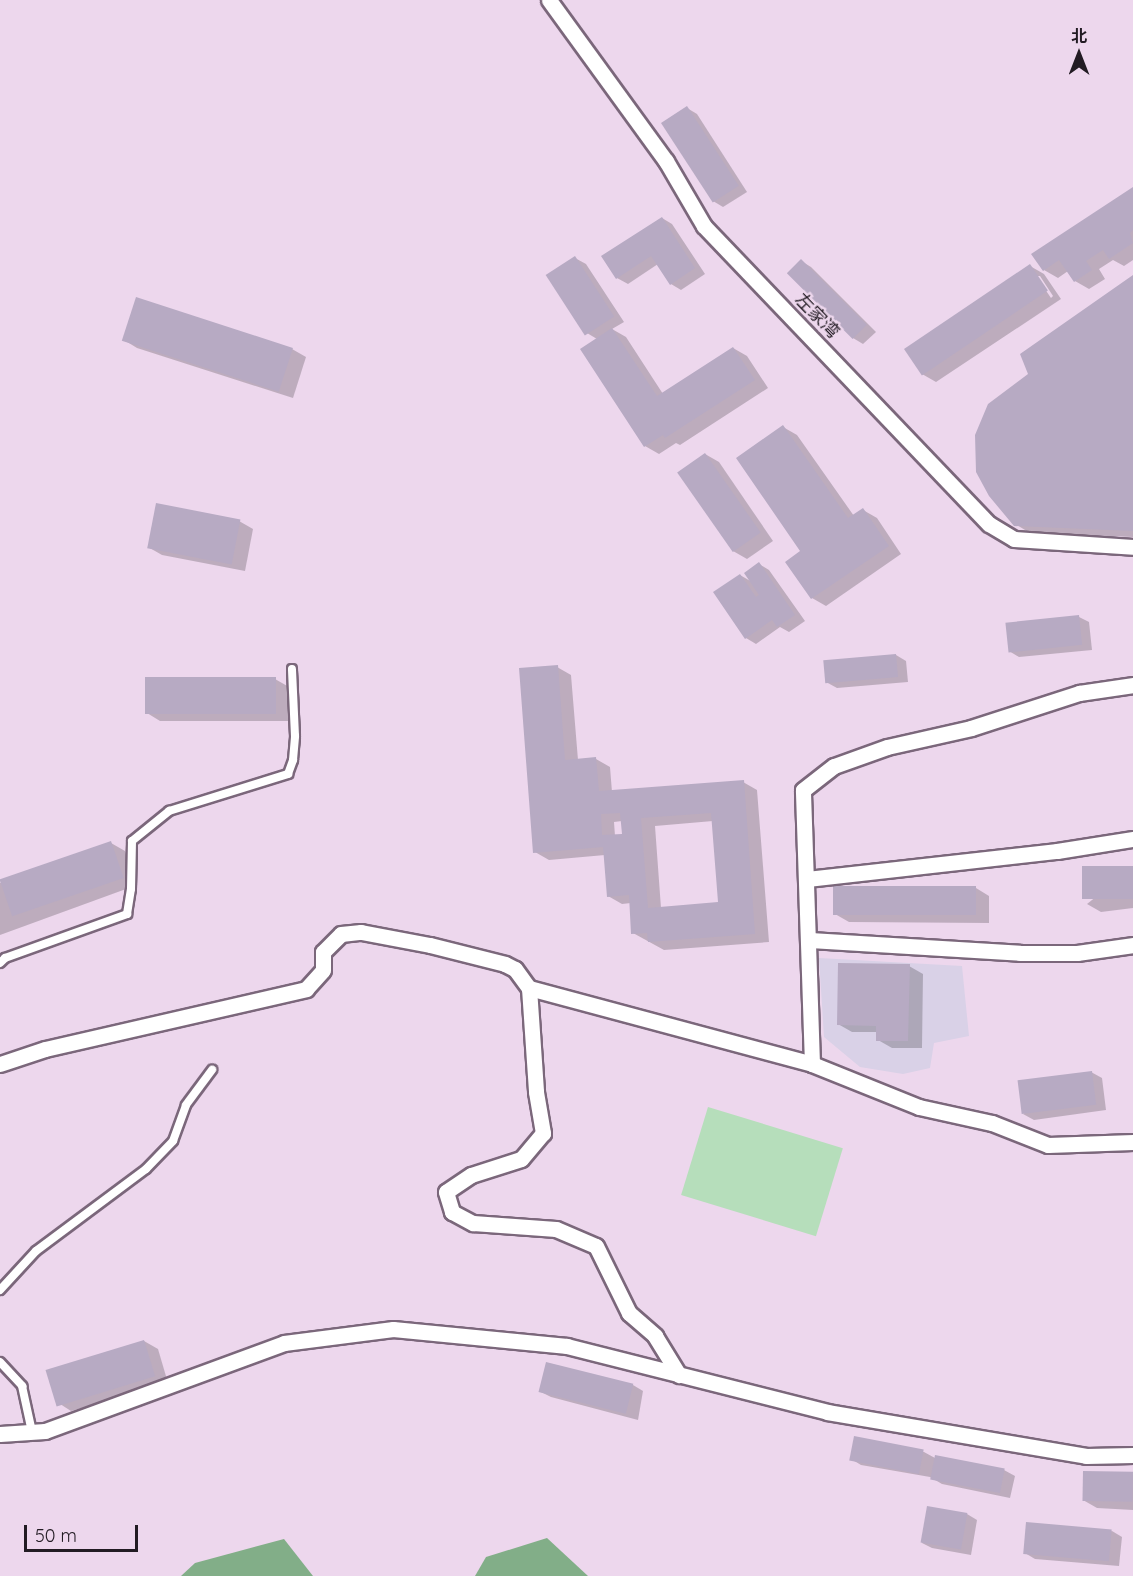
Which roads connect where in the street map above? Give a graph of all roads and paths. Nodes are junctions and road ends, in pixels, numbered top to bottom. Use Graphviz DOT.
graph roads {
  1 [pos="549,0"];
  2 [pos="1133,547"];
  3 [pos="292,669"];
  4 [pos="1133,685"];
  5 [pos="1133,839"];
  6 [pos="807,879"];
  7 [pos="810,940"];
  8 [pos="1133,945"];
  9 [pos="0,963"];
  10 [pos="529,988"];
  11 [pos="1,1061"];
  12 [pos="812,1064"];
  13 [pos="212,1070"];
  14 [pos="1133,1142"];
  15 [pos="0,1290"];
  16 [pos="0,1362"];
  17 [pos="679,1375"];
  18 [pos="32,1432"];
  19 [pos="0,1434"];
  20 [pos="1133,1455"];
  1 -- 2 [label="street, 左家湾"];
  3 -- 9 [label="lane"];
  4 -- 6 [label="street"];
  5 -- 6 [label="street"];
  6 -- 7 [label="street"];
  7 -- 8 [label="street"];
  7 -- 12 [label="street"];
  10 -- 11 [label="street"];
  10 -- 12 [label="street"];
  10 -- 17 [label="street"];
  12 -- 14 [label="street"];
  13 -- 15 [label="lane"];
  16 -- 18 [label="lane"];
  17 -- 18 [label="street"];
  17 -- 20 [label="street"];
  18 -- 19 [label="street"];
}
